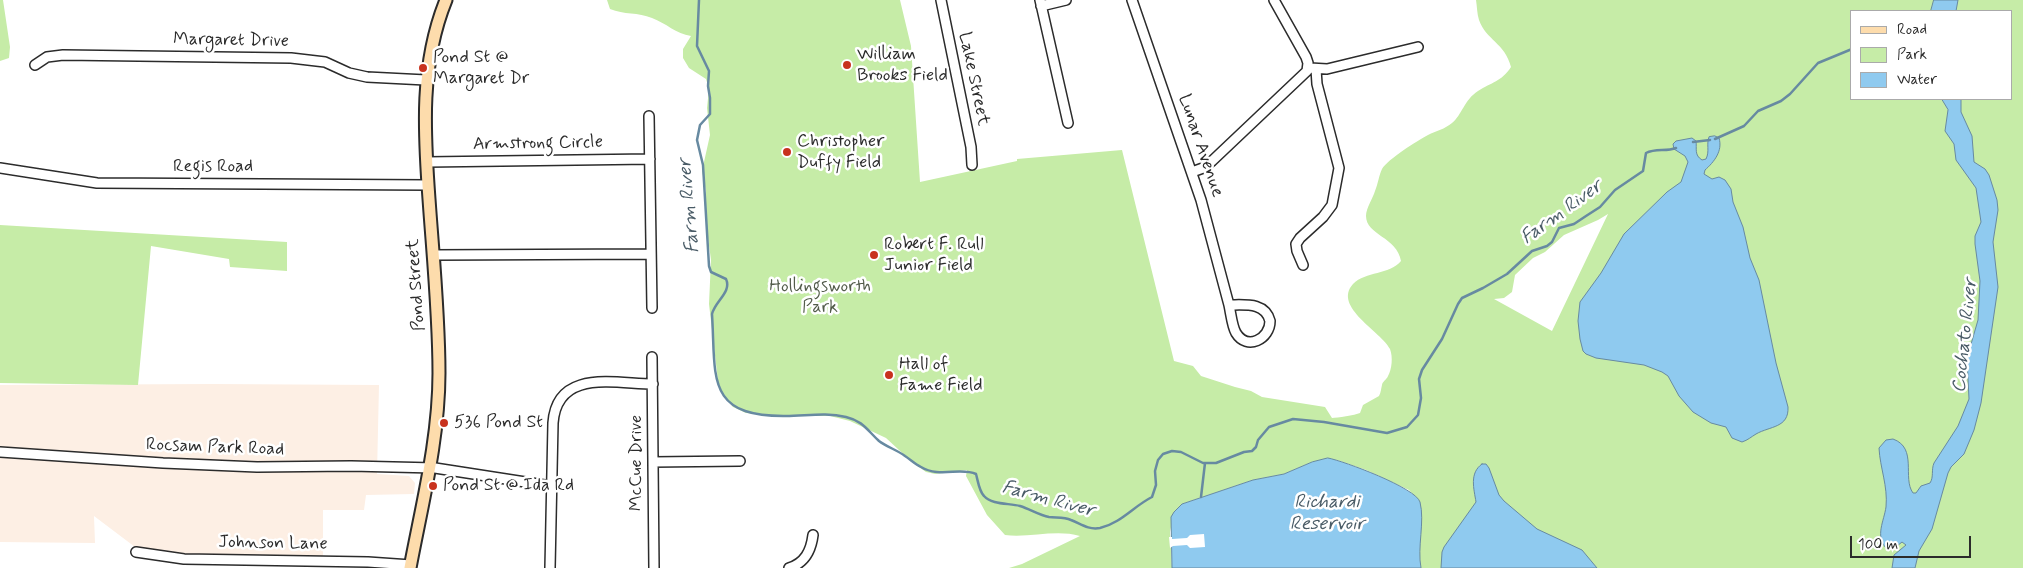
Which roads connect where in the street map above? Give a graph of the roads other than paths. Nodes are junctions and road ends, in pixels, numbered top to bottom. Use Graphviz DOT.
graph roads {
  1 [pos="446,0"];
  2 [pos="940,0"];
  3 [pos="1066,0"];
  4 [pos="1132,0"];
  5 [pos="1274,0"];
  6 [pos="1041,3"];
  7 [pos="1418,47"];
  8 [pos="35,65"];
  9 [pos="1312,68"];
  10 [pos="426,80"];
  11 [pos="649,116"];
  12 [pos="1068,123"];
  13 [pos="650,159"];
  14 [pos="427,162"];
  15 [pos="972,165"];
  16 [pos="0,168"];
  17 [pos="1192,172"];
  18 [pos="428,185"];
  19 [pos="651,254"];
  20 [pos="433,255"];
  21 [pos="1303,265"];
  22 [pos="1229,305"];
  23 [pos="652,308"];
  24 [pos="652,357"];
  25 [pos="653,384"];
  26 [pos="0,452"];
  27 [pos="740,461"];
  28 [pos="653,462"];
  29 [pos="429,468"];
  30 [pos="551,486"];
  31 [pos="812,535"];
  32 [pos="136,552"];
  33 [pos="410,566"];
  34 [pos="550,568"];
  35 [pos="654,568"];
  36 [pos="789,568"];
  1 -- 10 [label="main road, Pond Street"];
  2 -- 15 [label="street, Lake Street"];
  3 -- 6 [label="street"];
  4 -- 17 [label="street, Lunar Avenue"];
  5 -- 9 [label="street"];
  6 -- 12 [label="street"];
  7 -- 9 [label="street"];
  8 -- 10 [label="street, Margaret Drive"];
  9 -- 17 [label="street"];
  9 -- 21 [label="street"];
  10 -- 14 [label="main road, Pond Street"];
  11 -- 13 [label="street"];
  13 -- 14 [label="street, Armstrong Circle"];
  13 -- 19 [label="street"];
  14 -- 18 [label="main road, Pond Street"];
  16 -- 18 [label="street, Regis Road"];
  17 -- 22 [label="street, Lunar Avenue"];
  18 -- 20 [label="main road, Pond Street"];
  19 -- 20 [label="street"];
  19 -- 23 [label="street"];
  20 -- 29 [label="main road, Pond Street"];
  22 -- 22 [label="street, Lunar Avenue"];
  24 -- 25 [label="street, McCue Drive"];
  25 -- 28 [label="street, McCue Drive"];
  25 -- 30 [label="street"];
  26 -- 29 [label="street, Rocsam Park Road"];
  27 -- 28 [label="street"];
  28 -- 35 [label="street, McCue Drive"];
  29 -- 30 [label="street, Rocsam Park Road"];
  29 -- 33 [label="main road, Pond Street"];
  30 -- 34 [label="street"];
  31 -- 36 [label="street"];
  32 -- 33 [label="street, Johnson Lane"];
}
